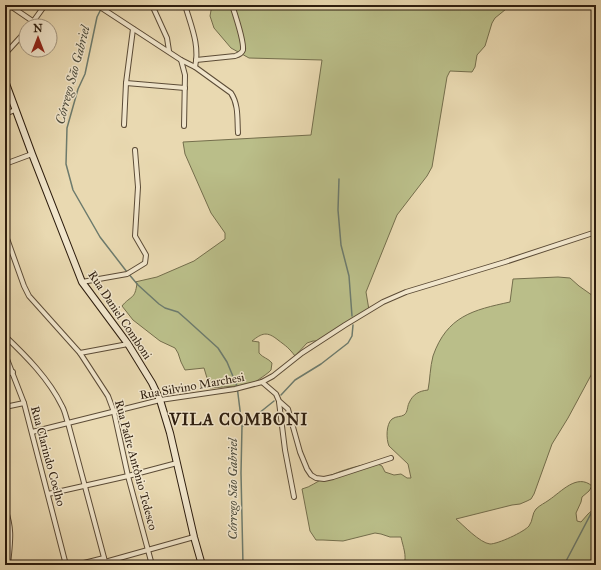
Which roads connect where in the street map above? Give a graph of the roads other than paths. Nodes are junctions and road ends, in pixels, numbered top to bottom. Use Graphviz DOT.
graph roads {
  1 [pos="9,5"];
  2 [pos="45,5"];
  3 [pos="152,5"];
  4 [pos="185,5"];
  5 [pos="232,5"];
  6 [pos="98,6"];
  7 [pos="25,18"];
  8 [pos="36,18"];
  9 [pos="133,29"];
  10 [pos="18,40"];
  11 [pos="169,51"];
  12 [pos="5,54"];
  13 [pos="180,60"];
  14 [pos="196,60"];
  15 [pos="194,67"];
  16 [pos="5,81"];
  17 [pos="126,83"];
  18 [pos="185,88"];
  19 [pos="15,110"];
  20 [pos="5,114"];
  21 [pos="124,125"];
  22 [pos="184,126"];
  23 [pos="238,133"];
  24 [pos="135,150"];
  25 [pos="32,154"];
  26 [pos="5,164"];
  27 [pos="596,232"];
  28 [pos="5,233"];
  29 [pos="82,282"];
  30 [pos="5,336"];
  31 [pos="128,344"];
  32 [pos="80,353"];
  33 [pos="5,354"];
  34 [pos="13,372"];
  35 [pos="5,374"];
  36 [pos="262,382"];
  37 [pos="160,400"];
  38 [pos="279,401"];
  39 [pos="24,403"];
  40 [pos="5,407"];
  41 [pos="114,412"];
  42 [pos="68,424"];
  43 [pos="32,432"];
  44 [pos="391,458"];
  45 [pos="177,463"];
  46 [pos="128,476"];
  47 [pos="84,485"];
  48 [pos="48,494"];
  49 [pos="294,497"];
  50 [pos="5,508"];
  51 [pos="194,537"];
  52 [pos="148,549"];
  53 [pos="105,562"];
  54 [pos="8,565"];
  55 [pos="66,565"];
  56 [pos="76,565"];
  57 [pos="152,565"];
  58 [pos="202,565"];
  1 -- 7 [label="street"];
  2 -- 8 [label="street"];
  3 -- 11 [label="street"];
  4 -- 14 [label="street"];
  5 -- 14 [label="street"];
  6 -- 9 [label="street"];
  9 -- 11 [label="street"];
  9 -- 17 [label="street"];
  10 -- 12 [label="street"];
  11 -- 13 [label="street"];
  13 -- 15 [label="street"];
  13 -- 18 [label="street"];
  14 -- 15 [label="street"];
  15 -- 23 [label="street"];
  16 -- 19 [label="street, Rua Daniel Comboni"];
  17 -- 18 [label="street"];
  17 -- 21 [label="street"];
  18 -- 22 [label="street"];
  19 -- 20 [label="street"];
  19 -- 25 [label="street, Rua Daniel Comboni"];
  24 -- 29 [label="street"];
  25 -- 26 [label="street"];
  25 -- 29 [label="street, Rua Daniel Comboni"];
  27 -- 36 [label="street, Rua Silvino Marchesi"];
  28 -- 32 [label="street, Rua Padre Antônio Tedesco"];
  29 -- 31 [label="street, Rua Daniel Comboni"];
  30 -- 42 [label="street"];
  31 -- 32 [label="street"];
  31 -- 37 [label="street, Rua Daniel Comboni"];
  32 -- 41 [label="street, Rua Padre Antônio Tedesco"];
  33 -- 34 [label="street, Rua Clarindo Coelho"];
  34 -- 35 [label="street"];
  34 -- 39 [label="street, Rua Clarindo Coelho"];
  36 -- 37 [label="street, Rua Silvino Marchesi"];
  36 -- 38 [label="street"];
  37 -- 41 [label="street, Rua Silvino Marchesi"];
  37 -- 45 [label="street, Rua Daniel Comboni"];
  38 -- 44 [label="street"];
  38 -- 49 [label="street"];
  39 -- 40 [label="street"];
  39 -- 43 [label="street, Rua Clarindo Coelho"];
  41 -- 42 [label="street, Rua Silvino Marchesi"];
  41 -- 46 [label="street, Rua Padre Antônio Tedesco"];
  42 -- 43 [label="street, Rua Silvino Marchesi"];
  42 -- 47 [label="street"];
  43 -- 48 [label="street, Rua Clarindo Coelho"];
  45 -- 46 [label="street"];
  45 -- 51 [label="street, Rua Daniel Comboni"];
  46 -- 47 [label="street"];
  46 -- 52 [label="street, Rua Padre Antônio Tedesco"];
  47 -- 48 [label="street"];
  47 -- 53 [label="street"];
  48 -- 55 [label="street, Rua Clarindo Coelho"];
  50 -- 54 [label="street"];
  51 -- 52 [label="street"];
  51 -- 58 [label="street, Rua Daniel Comboni"];
  52 -- 53 [label="street"];
  52 -- 57 [label="street, Rua Padre Antônio Tedesco"];
  53 -- 56 [label="street"];
}
